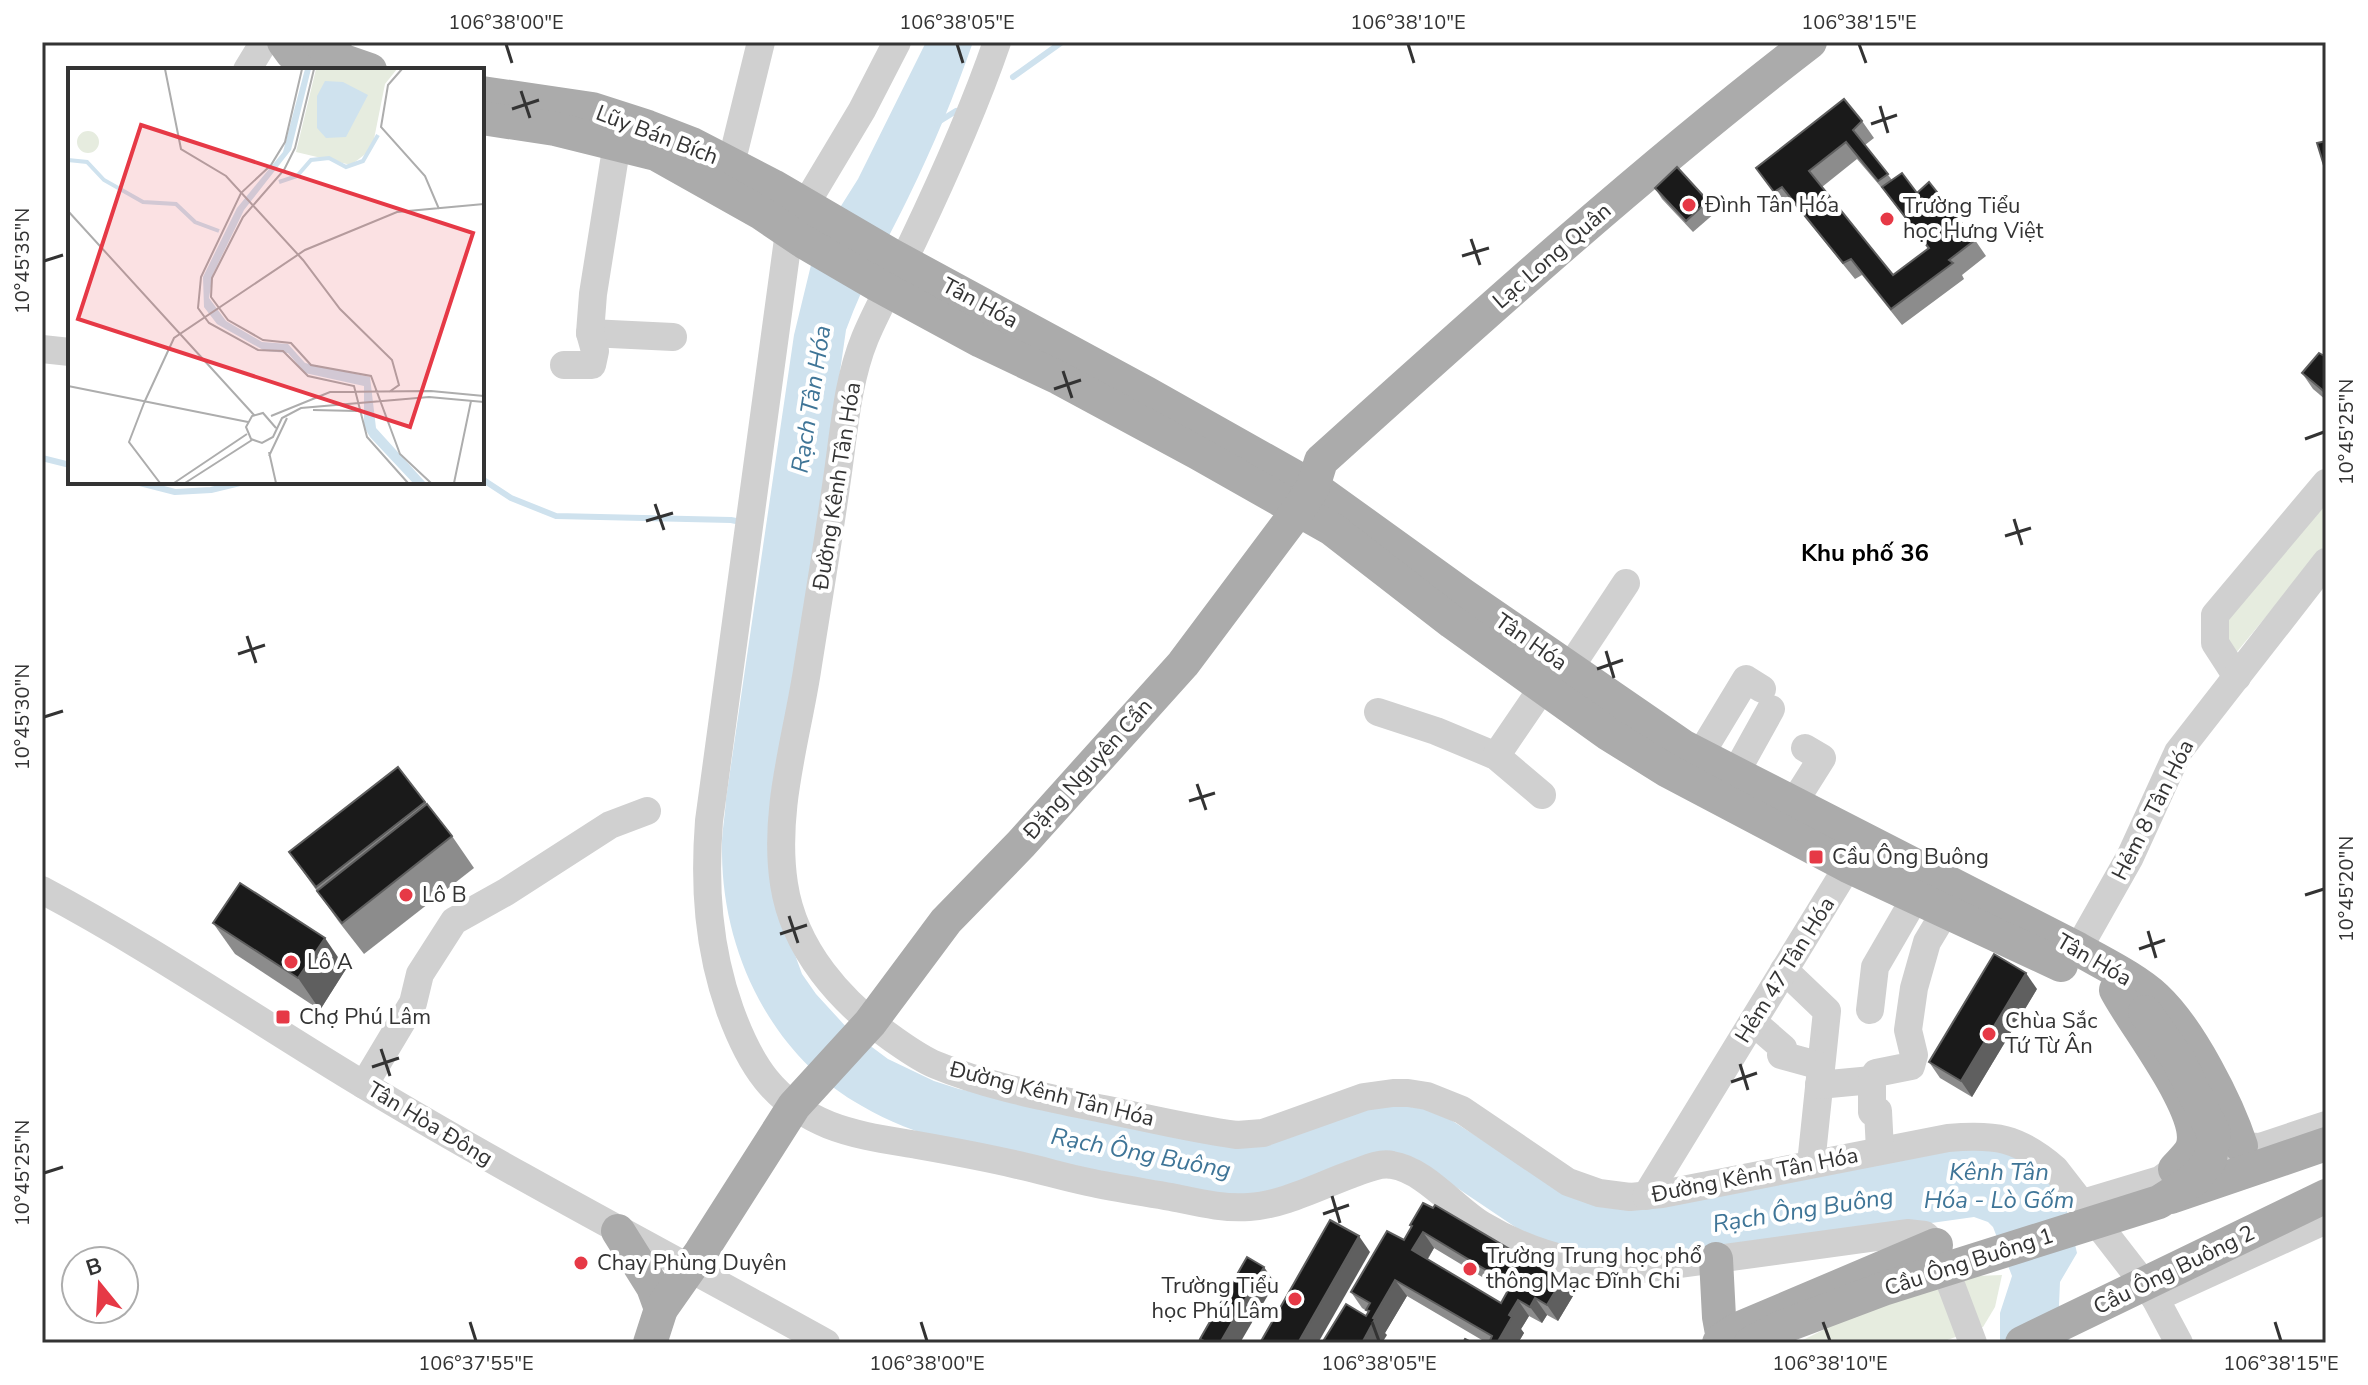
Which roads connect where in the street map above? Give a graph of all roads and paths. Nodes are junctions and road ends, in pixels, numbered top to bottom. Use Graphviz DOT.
graph roads {
  1 [pos="264,42"];
  2 [pos="284,42"];
  3 [pos="319,42"];
  4 [pos="761,42"];
  5 [pos="897,42"];
  6 [pos="997,42"];
  7 [pos="1810,42"];
  8 [pos="248,68"];
  9 [pos="307,68"];
  10 [pos="364,68"];
  11 [pos="484,93"];
  12 [pos="484,118"];
  13 [pos="617,143"];
  14 [pos="731,164"];
  15 [pos="804,224"];
  16 [pos="889,273"];
  17 [pos="590,333"];
  18 [pos="673,337"];
  19 [pos="42,349"];
  20 [pos="68,352"];
  21 [pos="564,365"];
  22 [pos="2326,483"];
  23 [pos="1306,498"];
  24 [pos="2326,562"];
  25 [pos="1626,583"];
  26 [pos="2237,677"];
  27 [pos="1556,678"];
  28 [pos="1378,712"];
  29 [pos="1805,748"];
  30 [pos="1700,755"];
  31 [pos="1496,756"];
  32 [pos="1735,774"];
  33 [pos="1542,795"];
  34 [pos="1793,804"];
  35 [pos="647,811"];
  36 [pos="1848,866"];
  37 [pos="42,890"];
  38 [pos="1930,905"];
  39 [pos="2078,949"];
  40 [pos="1784,970"];
  41 [pos="2116,990"];
  42 [pos="1870,1010"];
  43 [pos="1753,1022"];
  44 [pos="870,1023"];
  45 [pos="1820,1076"];
  46 [pos="1872,1080"];
  47 [pos="364,1085"];
  48 [pos="794,1106"];
  49 [pos="2326,1125"];
  50 [pos="2326,1144"];
  51 [pos="2250,1147"];
  52 [pos="1880,1150"];
  53 [pos="1811,1164"];
  54 [pos="2164,1184"];
  55 [pos="1646,1196"];
  56 [pos="2326,1196"];
  57 [pos="2080,1204"];
  58 [pos="2326,1220"];
  59 [pos="618,1231"];
  60 [pos="1936,1245"];
  61 [pos="1716,1259"];
  62 [pos="690,1268"];
  63 [pos="2155,1298"];
  64 [pos="661,1309"];
  65 [pos="1731,1342"];
  66 [pos="650,1343"];
  67 [pos="826,1343"];
  68 [pos="1973,1343"];
  69 [pos="2022,1343"];
  70 [pos="2179,1343"];
  1 -- 8 [label="street"];
  2 -- 9 [label="main road"];
  3 -- 10 [label="main road"];
  4 -- 14 [label="street"];
  5 -- 15 [label="street"];
  6 -- 16 [label="street, Đường Kênh Tân Hóa"];
  7 -- 23 [label="main road, Lạc Long Quân"];
  11 -- 14 [label="main road, Lũy Bán Bích"];
  12 -- 13 [label="main road, Lũy Bán Bích"];
  13 -- 15 [label="main road, Lũy Bán Bích"];
  13 -- 17 [label="street"];
  14 -- 15 [label="main road, Lũy Bán Bích"];
  15 -- 16 [label="main road, Tân Hóa"];
  15 -- 48 [label="street"];
  16 -- 23 [label="main road, Tân Hóa"];
  16 -- 44 [label="street, Đường Kênh Tân Hóa"];
  17 -- 18 [label="street"];
  17 -- 21 [label="street"];
  19 -- 20 [label="street"];
  22 -- 26 [label="street"];
  23 -- 27 [label="main road, Tân Hóa"];
  23 -- 44 [label="main road, Đặng Nguyên Cẩn"];
  24 -- 26 [label="street, Hẻm 8 Tân Hóa"];
  25 -- 27 [label="street"];
  26 -- 39 [label="street, Hẻm 8 Tân Hóa"];
  27 -- 30 [label="main road, Tân Hóa"];
  27 -- 31 [label="street"];
  27 -- 36 [label="main road, Tân Hóa"];
  28 -- 31 [label="street"];
  29 -- 34 [label="street"];
  30 -- 32 [label="main road, Tân Hóa"];
  30 -- 32 [label="street"];
  31 -- 33 [label="street"];
  32 -- 34 [label="main road, Tân Hóa"];
  34 -- 39 [label="main road, Tân Hóa"];
  35 -- 47 [label="street"];
  36 -- 38 [label="main road, Tân Hóa"];
  36 -- 40 [label="street, Hẻm 47 Tân Hóa"];
  37 -- 47 [label="street, Tân Hòa Đông"];
  38 -- 41 [label="main road, Tân Hóa"];
  38 -- 42 [label="street"];
  38 -- 46 [label="street"];
  39 -- 51 [label="main road, Tân Hóa"];
  40 -- 43 [label="street, Hẻm 47 Tân Hóa"];
  40 -- 45 [label="street"];
  41 -- 54 [label="main road, Tân Hóa"];
  41 -- 54 [label="main road, bridge"];
  43 -- 45 [label="street"];
  43 -- 55 [label="street, Hẻm 47 Tân Hóa"];
  44 -- 48 [label="main road, Đặng Nguyên Cẩn"];
  44 -- 55 [label="street, Đường Kênh Tân Hóa"];
  45 -- 46 [label="street"];
  45 -- 53 [label="street"];
  46 -- 52 [label="street"];
  47 -- 59 [label="street, Tân Hòa Đông"];
  48 -- 61 [label="street"];
  48 -- 62 [label="main road"];
  49 -- 51 [label="street"];
  50 -- 54 [label="main road, Cầu Ông Buông 1, bridge"];
  51 -- 54 [label="street"];
  52 -- 53 [label="street, Đường Kênh Tân Hóa"];
  52 -- 57 [label="street, Đường Kênh Tân Hóa"];
  53 -- 55 [label="street, Đường Kênh Tân Hóa"];
  54 -- 57 [label="street"];
  54 -- 65 [label="main road, Cầu Ông Buông 1, bridge"];
  56 -- 69 [label="main road, Cầu Ông Buông 2, bridge"];
  57 -- 63 [label="street, Đường Kênh Tân Hóa"];
  58 -- 63 [label="street"];
  59 -- 62 [label="street, Tân Hòa Đông"];
  59 -- 64 [label="main road"];
  60 -- 61 [label="street"];
  60 -- 65 [label="main road"];
  60 -- 68 [label="street"];
  61 -- 65 [label="main road"];
  62 -- 64 [label="main road"];
  62 -- 67 [label="street, Tân Hòa Đông"];
  63 -- 70 [label="street, Đường Kênh Tân Hóa"];
  64 -- 66 [label="main road"];
}
